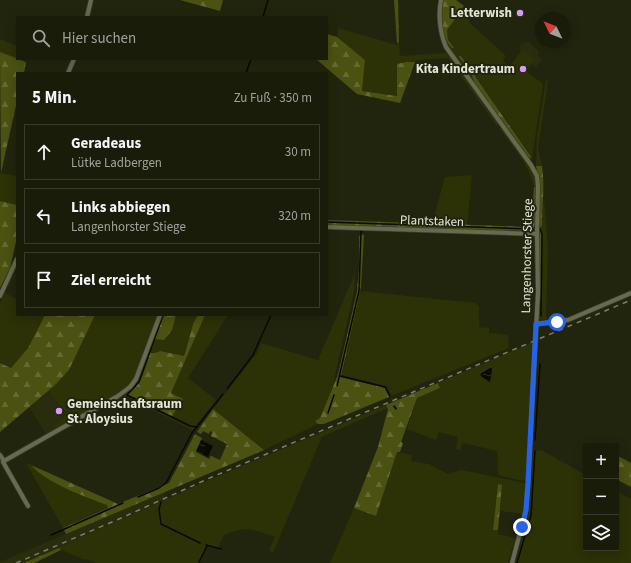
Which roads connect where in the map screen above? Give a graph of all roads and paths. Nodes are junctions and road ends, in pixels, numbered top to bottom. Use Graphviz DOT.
graph roads {
  1 [pos="91,0"];
  2 [pos="441,0"];
  3 [pos="87,16"];
  4 [pos="74,60"];
  5 [pos="68,72"];
  6 [pos="328,227"];
  7 [pos="537,234"];
  8 [pos="16,261"];
  9 [pos="631,293"];
  10 [pos="0,296"];
  11 [pos="160,316"];
  12 [pos="536,324"];
  13 [pos="0,455"];
  14 [pos="2,462"];
  15 [pos="28,506"];
  16 [pos="512,563"];
  1 -- 3 [label="street"];
  2 -- 7 [label="street, Langenhorster Stiege"];
  4 -- 5 [label="street"];
  6 -- 7 [label="street, Plantstaken"];
  7 -- 12 [label="street, Langenhorster Stiege"];
  8 -- 10 [label="street"];
  9 -- 12 [label="street"];
  11 -- 14 [label="street"];
  12 -- 16 [label="street, Langenhorster Stiege"];
  13 -- 14 [label="street"];
  14 -- 15 [label="street"];
}
